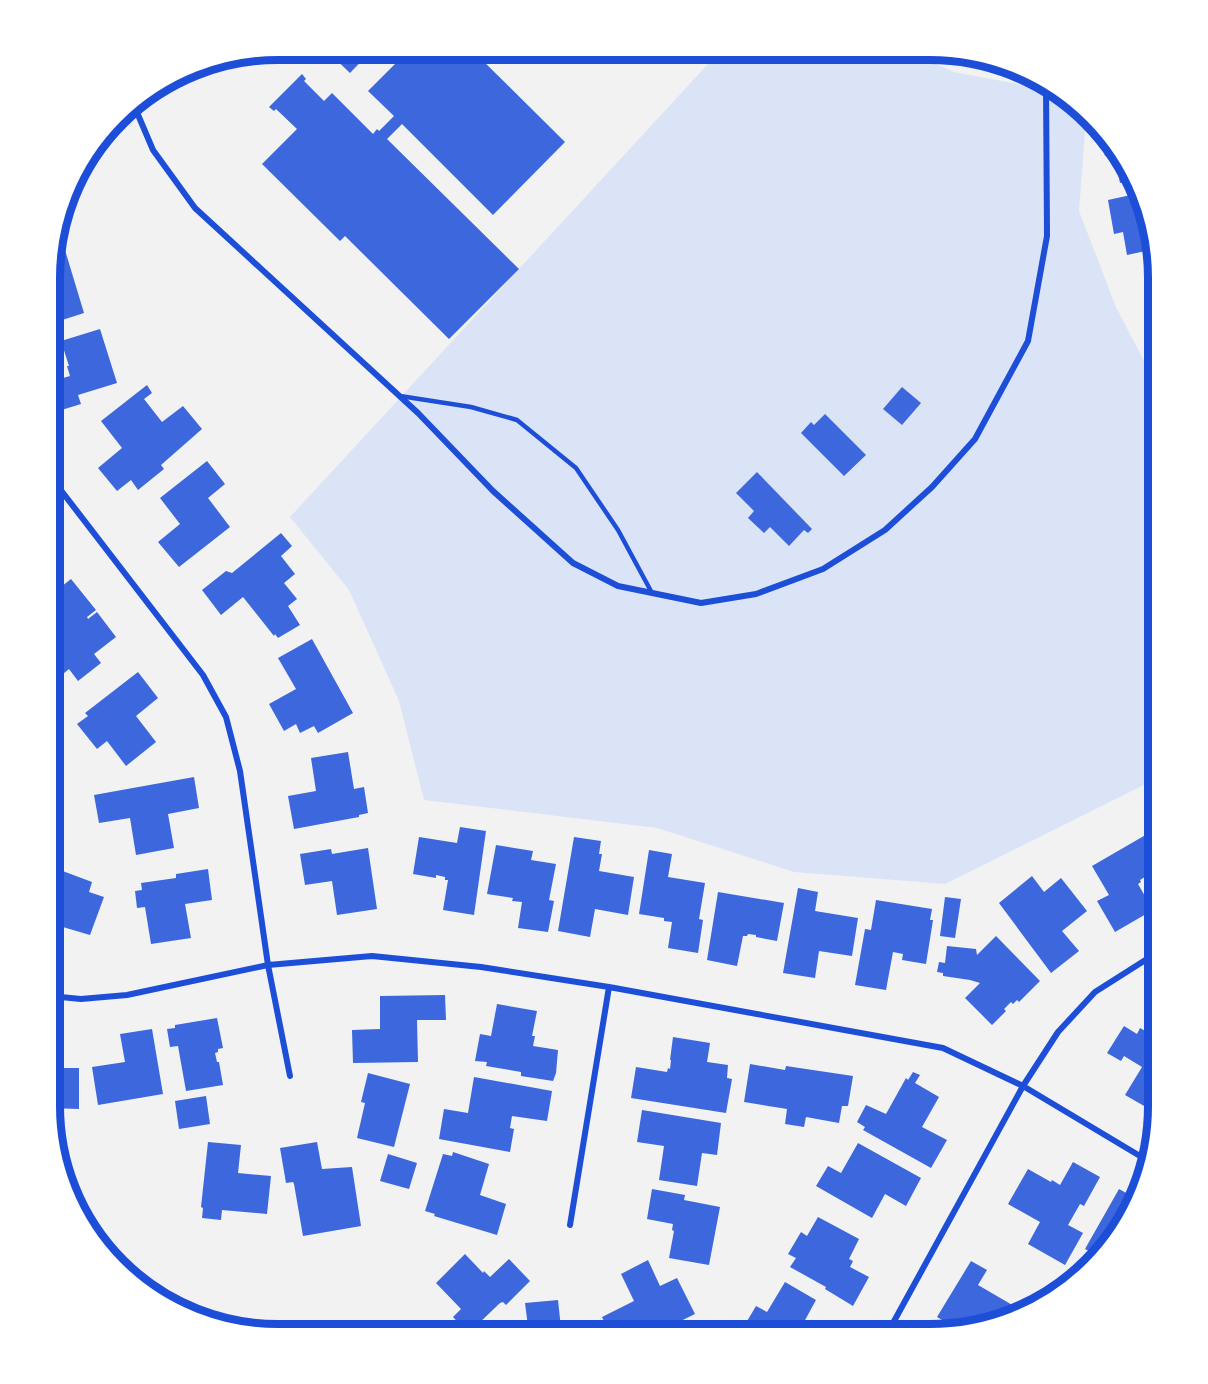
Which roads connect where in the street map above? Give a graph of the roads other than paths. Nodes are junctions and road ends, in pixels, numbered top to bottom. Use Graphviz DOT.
graph roads {
  1 [pos="1046,94"];
  2 [pos="137,112"];
  3 [pos="400,396"];
  4 [pos="60,489"];
  5 [pos="652,593"];
  6 [pos="1148,958"];
  7 [pos="268,965"];
  8 [pos="609,987"];
  9 [pos="60,997"];
  10 [pos="290,1076"];
  11 [pos="1023,1086"];
  12 [pos="1142,1157"];
  13 [pos="570,1225"];
  14 [pos="892,1324"];
  1 -- 5 [label="street"];
  2 -- 3 [label="street"];
  3 -- 5 [label="street"];
  3 -- 5 [label="lane"];
  4 -- 7 [label="street"];
  6 -- 11 [label="street"];
  7 -- 8 [label="street"];
  7 -- 9 [label="street"];
  7 -- 10 [label="street"];
  8 -- 11 [label="street"];
  8 -- 13 [label="street"];
  11 -- 12 [label="street"];
  11 -- 14 [label="street"];
}
